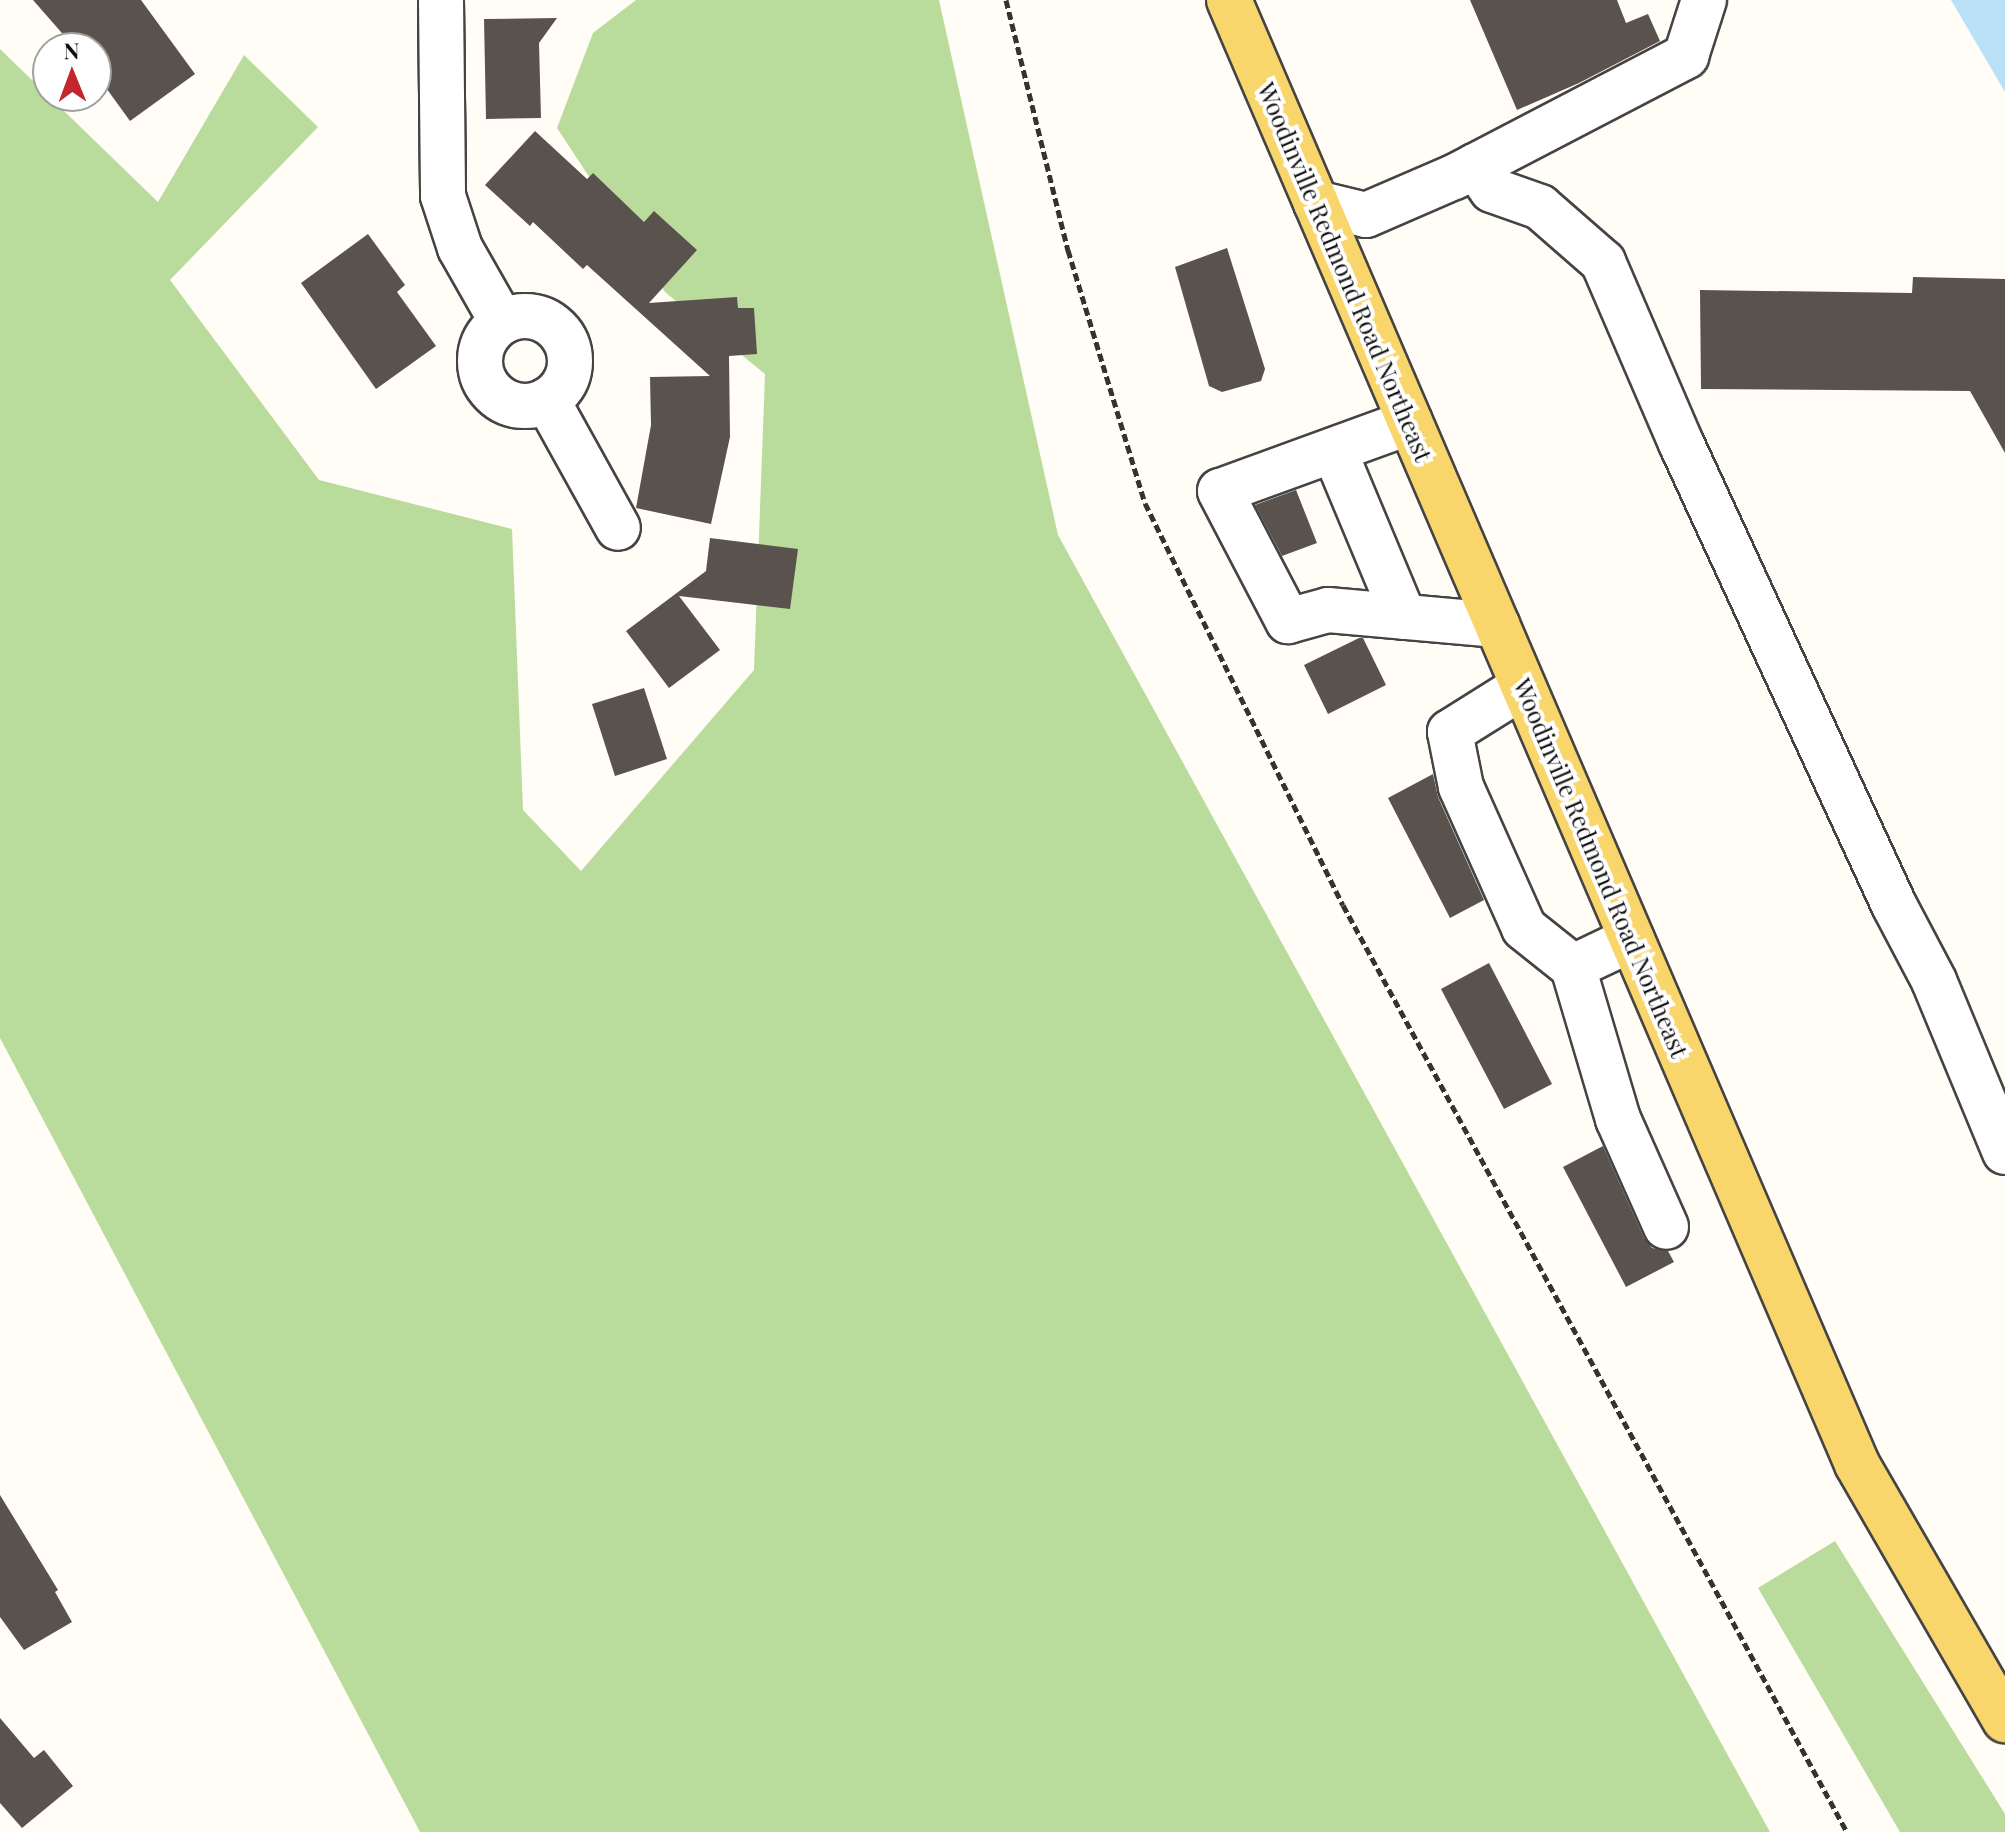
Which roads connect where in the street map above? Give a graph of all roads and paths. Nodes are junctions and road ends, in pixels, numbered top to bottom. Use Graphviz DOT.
graph roads {
  1 [pos="441,0"];
  2 [pos="1006,0"];
  3 [pos="1229,0"];
  4 [pos="1704,0"];
  5 [pos="1475,166"];
  6 [pos="1316,203"];
  7 [pos="502,322"];
  8 [pos="547,400"];
  9 [pos="1410,422"];
  10 [pos="1334,450"];
  11 [pos="618,528"];
  12 [pos="1404,617"];
  13 [pos="1497,625"];
  14 [pos="1522,687"];
  15 [pos="1632,939"];
  16 [pos="1573,967"];
  17 [pos="2005,1152"];
  18 [pos="1666,1227"];
  19 [pos="2005,1720"];
  20 [pos="1847,1832"];
  1 -- 7 [label="street"];
  2 -- 20 [label="path"];
  3 -- 6 [label="main road, Woodinville Redmond Road Northeast"];
  4 -- 5 [label="street"];
  5 -- 6 [label="street"];
  5 -- 17 [label="street"];
  6 -- 9 [label="main road, Woodinville Redmond Road Northeast"];
  7 -- 8 [label="street"];
  7 -- 8 [label="street"];
  8 -- 11 [label="street"];
  9 -- 10 [label="street"];
  9 -- 13 [label="main road, Woodinville Redmond Road Northeast"];
  10 -- 12 [label="street"];
  10 -- 12 [label="street"];
  12 -- 13 [label="street"];
  13 -- 14 [label="main road, Woodinville Redmond Road Northeast"];
  14 -- 15 [label="main road, Woodinville Redmond Road Northeast"];
  14 -- 16 [label="street"];
  15 -- 16 [label="street"];
  15 -- 19 [label="main road, Woodinville Redmond Road Northeast"];
  16 -- 18 [label="street"];
}
